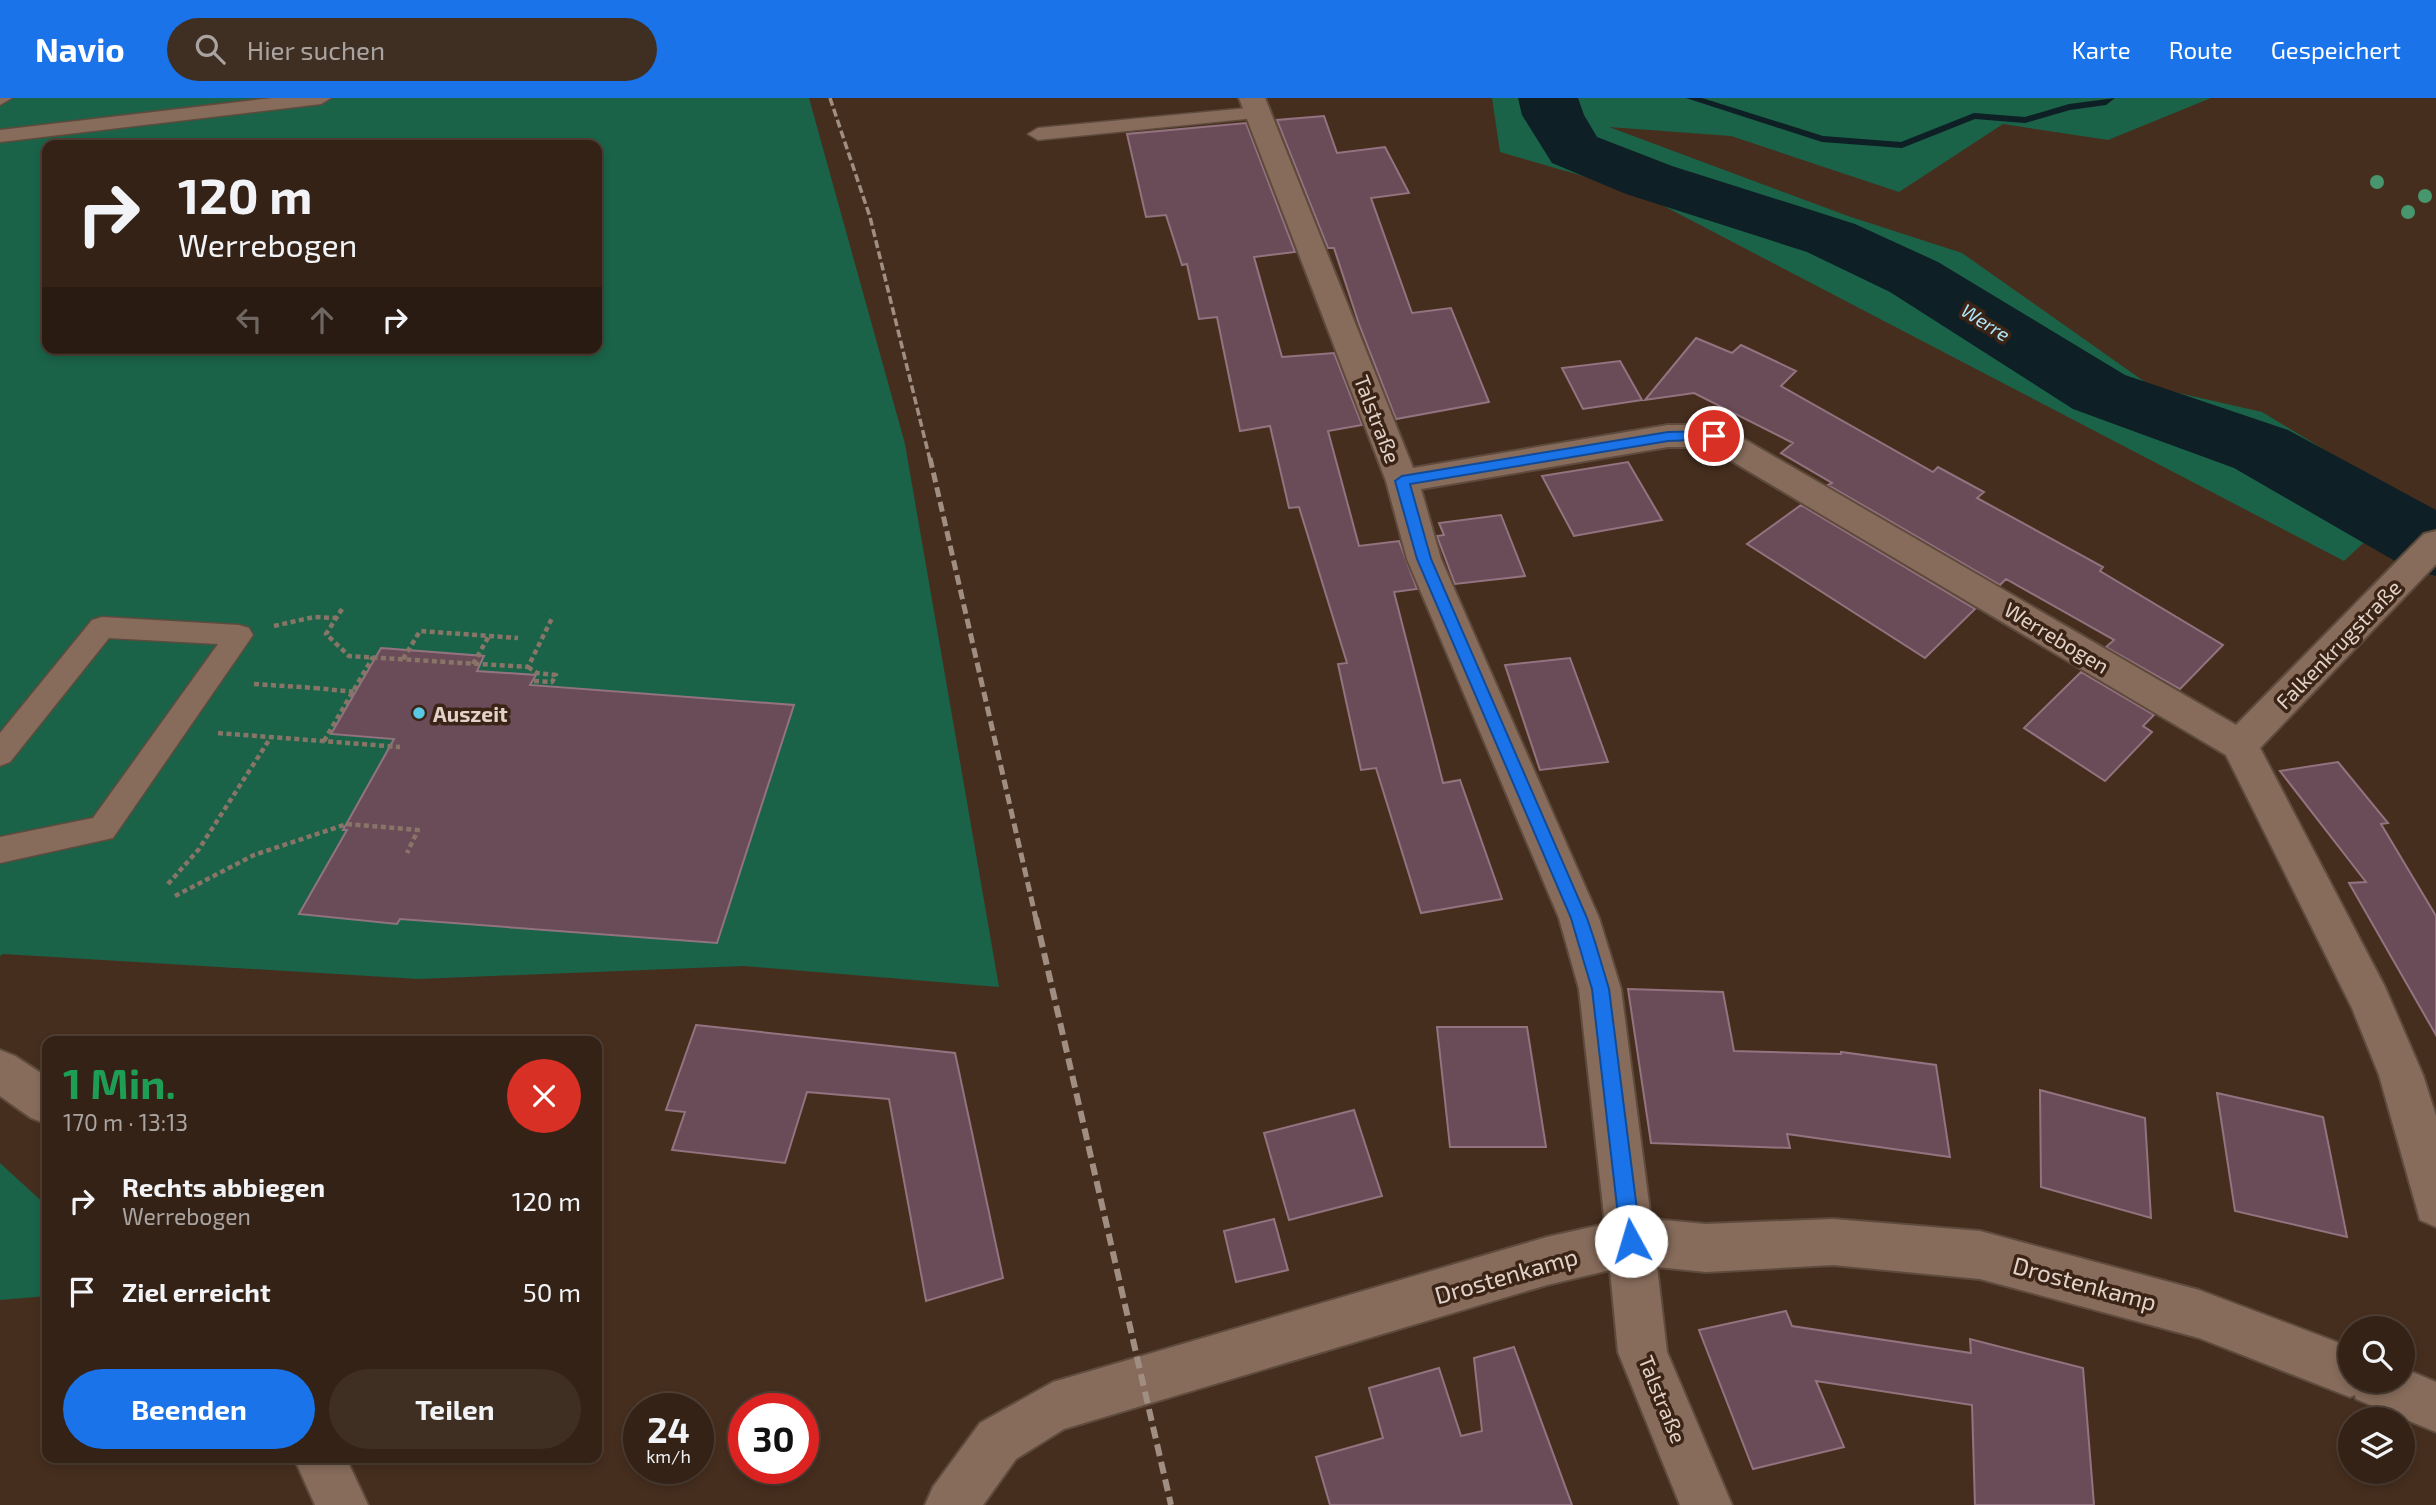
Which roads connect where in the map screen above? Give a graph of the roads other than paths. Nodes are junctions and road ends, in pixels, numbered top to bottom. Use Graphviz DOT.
graph roads {
  1 [pos="321,98"];
  2 [pos="1255,105"];
  3 [pos="1038,134"];
  4 [pos="0,136"];
  5 [pos="1402,481"];
  6 [pos="2436,542"];
  7 [pos="2240,746"];
  8 [pos="0,754"];
  9 [pos="0,850"];
  10 [pos="0,1070"];
  11 [pos="42,1098"];
  12 [pos="2436,1204"];
  13 [pos="1631,1241"];
  14 [pos="2338,1367"];
  15 [pos="2403,1393"];
  16 [pos="2436,1407"];
  17 [pos="321,1463"];
  18 [pos="342,1505"];
  19 [pos="951,1505"];
  20 [pos="1706,1505"];
  1 -- 4 [label="lane"];
  2 -- 3 [label="lane"];
  2 -- 5 [label="street, Talstraße"];
  5 -- 7 [label="street, Werrebogen"];
  5 -- 13 [label="street, Talstraße"];
  6 -- 7 [label="street, Falkenkrugstraße"];
  7 -- 12 [label="street"];
  8 -- 9 [label="lane"];
  10 -- 11 [label="street"];
  13 -- 14 [label="street, Drostenkamp"];
  13 -- 19 [label="street, Drostenkamp"];
  13 -- 20 [label="street, Talstraße"];
  15 -- 16 [label="street"];
  17 -- 18 [label="street"];
}
